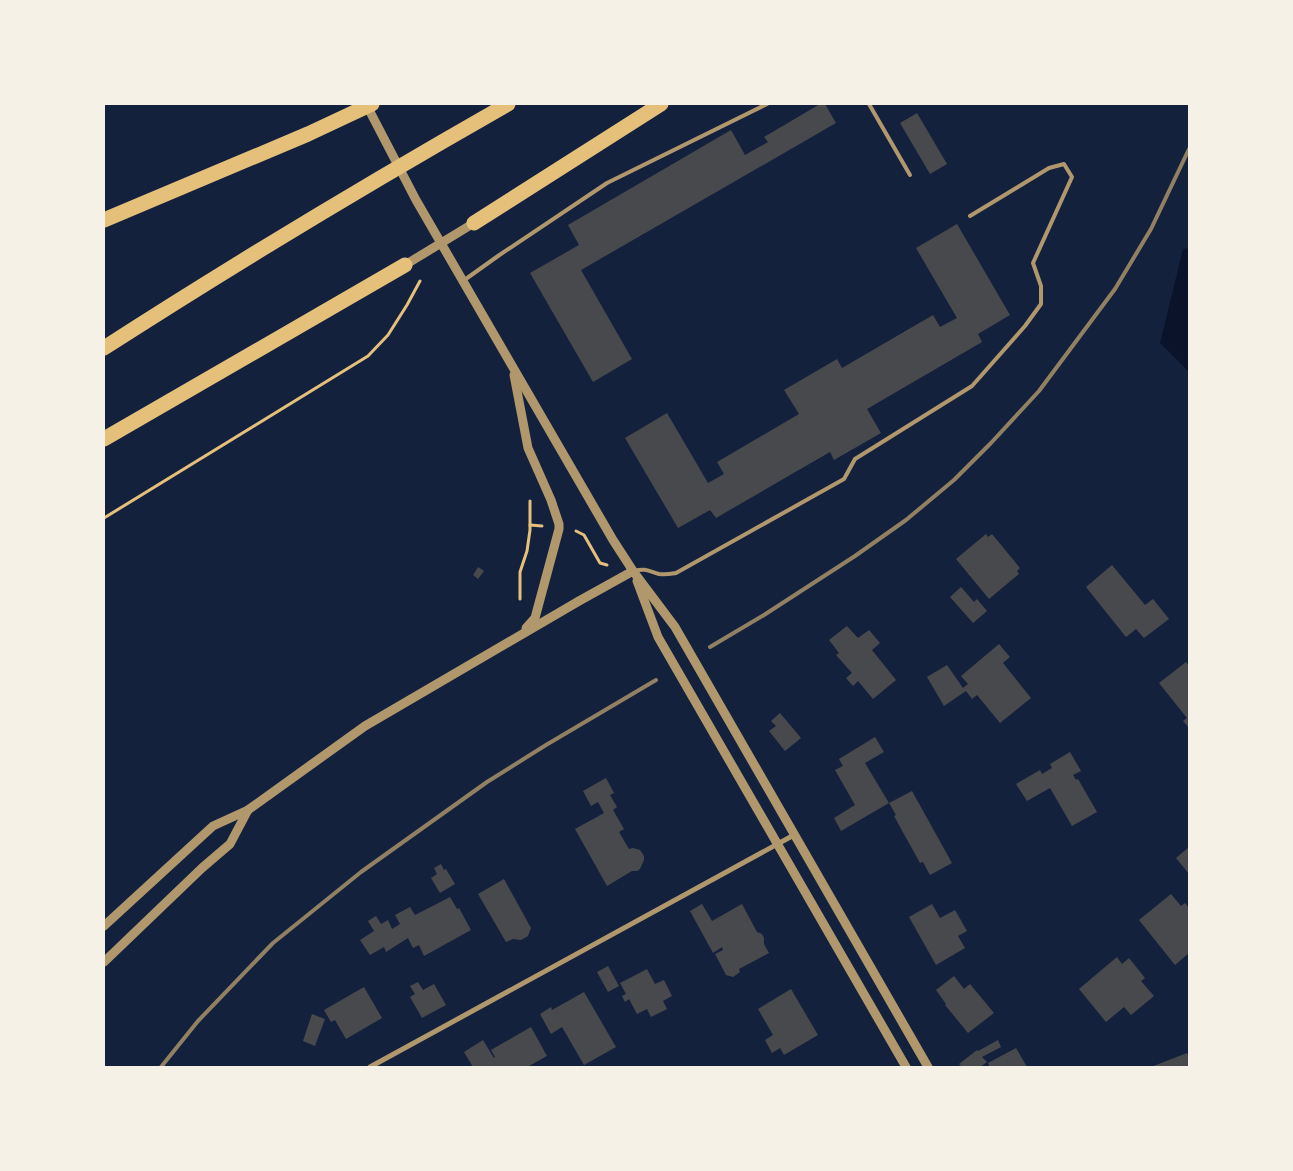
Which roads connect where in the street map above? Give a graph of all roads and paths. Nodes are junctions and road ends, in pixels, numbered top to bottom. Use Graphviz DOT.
graph roads {
  1 [pos="366,104"];
  2 [pos="372,104"];
  3 [pos="508,104"];
  4 [pos="661,104"];
  5 [pos="767,104"];
  6 [pos="869,104"];
  7 [pos="910,175"];
  8 [pos="970,216"];
  9 [pos="104,220"];
  10 [pos="474,223"];
  11 [pos="441,243"];
  12 [pos="405,265"];
  13 [pos="424,274"];
  14 [pos="463,281"];
  15 [pos="104,348"];
  16 [pos="512,368"];
  17 [pos="104,439"];
  18 [pos="530,500"];
  19 [pos="104,518"];
  20 [pos="530,525"];
  21 [pos="559,529"];
  22 [pos="633,571"];
  23 [pos="520,599"];
  24 [pos="520,635"];
  25 [pos="248,810"];
  26 [pos="794,835"];
  27 [pos="777,844"];
  28 [pos="104,926"];
  29 [pos="104,962"];
  30 [pos="370,1067"];
  31 [pos="906,1067"];
  32 [pos="928,1067"];
  1 -- 11 [label="street"];
  2 -- 9 [label="highway"];
  3 -- 15 [label="highway"];
  4 -- 10 [label="highway"];
  5 -- 14 [label="lane"];
  6 -- 7 [label="lane"];
  8 -- 22 [label="lane"];
  10 -- 11 [label="street"];
  11 -- 12 [label="street"];
  11 -- 14 [label="street"];
  12 -- 17 [label="highway"];
  13 -- 19 [label="path"];
  14 -- 16 [label="street"];
  16 -- 21 [label="street"];
  16 -- 22 [label="street"];
  18 -- 20 [label="path"];
  20 -- 21 [label="path"];
  20 -- 23 [label="path"];
  21 -- 22 [label="path"];
  21 -- 24 [label="street"];
  22 -- 24 [label="street"];
  22 -- 26 [label="street"];
  22 -- 27 [label="street"];
  24 -- 25 [label="street"];
  25 -- 28 [label="street"];
  25 -- 29 [label="street"];
  26 -- 27 [label="street"];
  26 -- 32 [label="street"];
  27 -- 30 [label="street"];
  27 -- 31 [label="street"];
}
